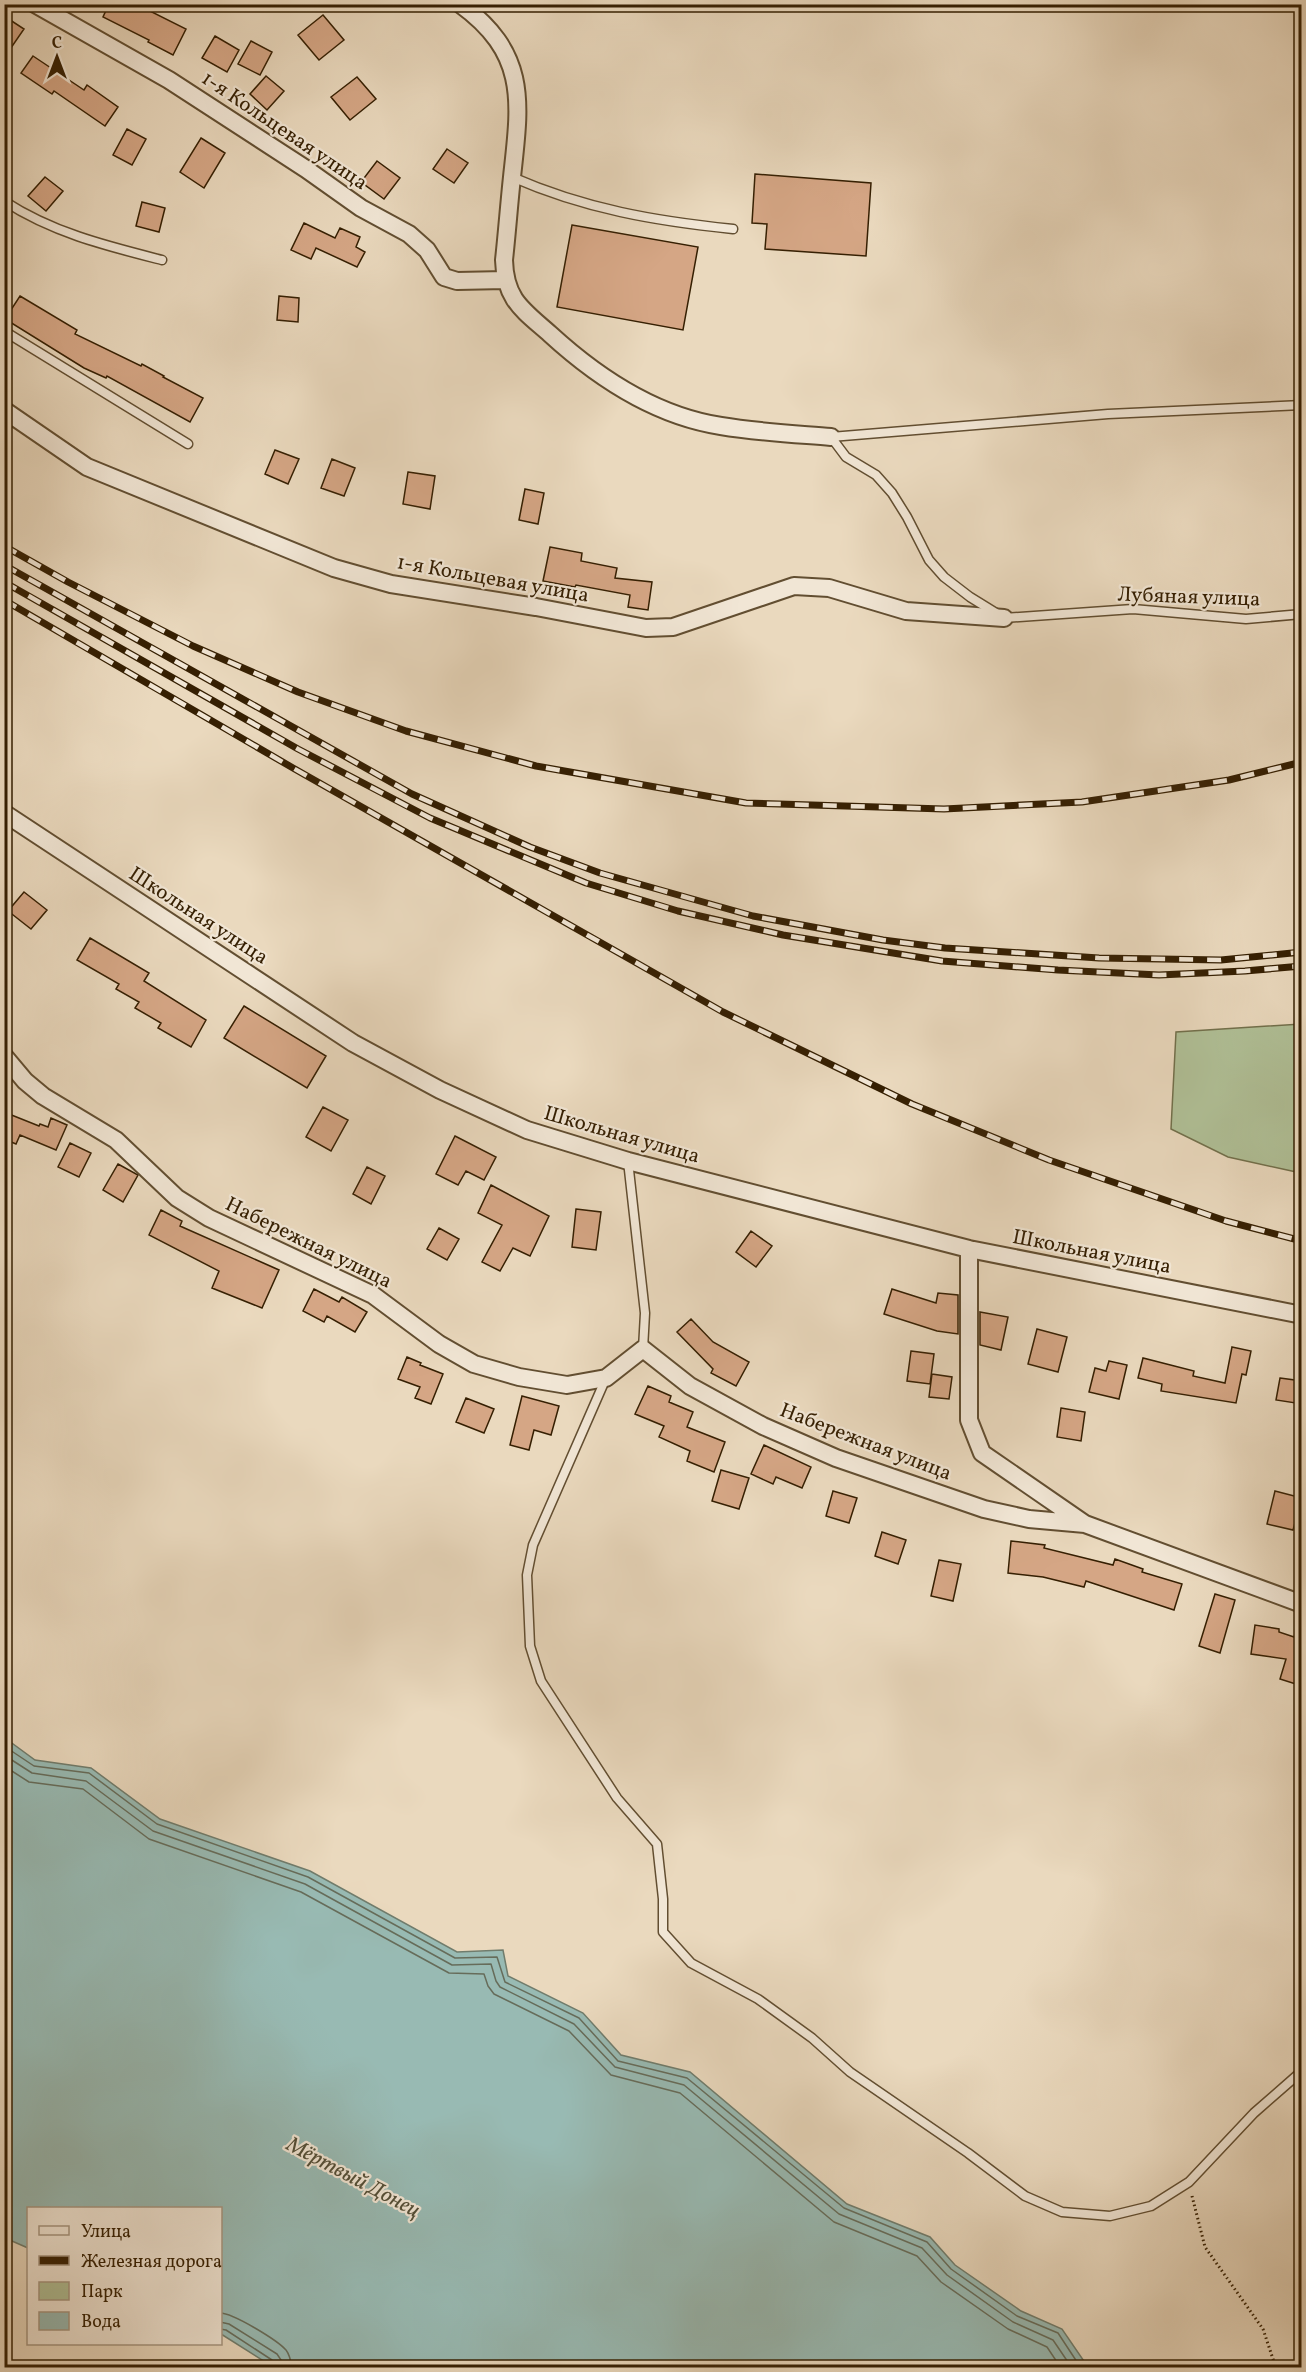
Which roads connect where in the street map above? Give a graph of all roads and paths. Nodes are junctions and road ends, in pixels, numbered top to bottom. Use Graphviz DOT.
graph roads {
  1 [pos="35,4"];
  2 [pos="460,4"];
  3 [pos="512,177"];
  4 [pos="4,201"];
  5 [pos="733,229"];
  6 [pos="162,260"];
  7 [pos="505,280"];
  8 [pos="4,331"];
  9 [pos="1302,405"];
  10 [pos="4,410"];
  11 [pos="831,437"];
  12 [pos="188,444"];
  13 [pos="1302,614"];
  14 [pos="1004,618"];
  15 [pos="4,813"];
  16 [pos="4,1056"];
  17 [pos="628,1161"];
  18 [pos="969,1249"];
  19 [pos="1302,1316"];
  20 [pos="643,1349"];
  21 [pos="606,1378"];
  22 [pos="1085,1524"];
  23 [pos="1302,1604"];
  24 [pos="1302,2071"];
  25 [pos="1189,2182"];
  26 [pos="1276,2367"];
  1 -- 7 [label="street, 1-я Кольцевая улица"];
  2 -- 3 [label="street"];
  3 -- 5 [label="lane"];
  3 -- 7 [label="street"];
  4 -- 6 [label="lane"];
  7 -- 11 [label="street"];
  8 -- 12 [label="lane"];
  9 -- 11 [label="lane"];
  10 -- 14 [label="street, 1-я Кольцевая улица"];
  11 -- 14 [label="lane"];
  13 -- 14 [label="lane, Лубяная улица"];
  15 -- 17 [label="street, Школьная улица"];
  16 -- 21 [label="street, Набережная улица"];
  17 -- 18 [label="street, Школьная улица"];
  17 -- 20 [label="lane"];
  18 -- 19 [label="street, Школьная улица"];
  18 -- 22 [label="street, Набережная улица"];
  20 -- 21 [label="street, Набережная улица"];
  20 -- 22 [label="street, Набережная улица"];
  21 -- 25 [label="lane"];
  22 -- 23 [label="street, Набережная улица"];
  24 -- 25 [label="lane"];
  25 -- 26 [label="path"];
}
